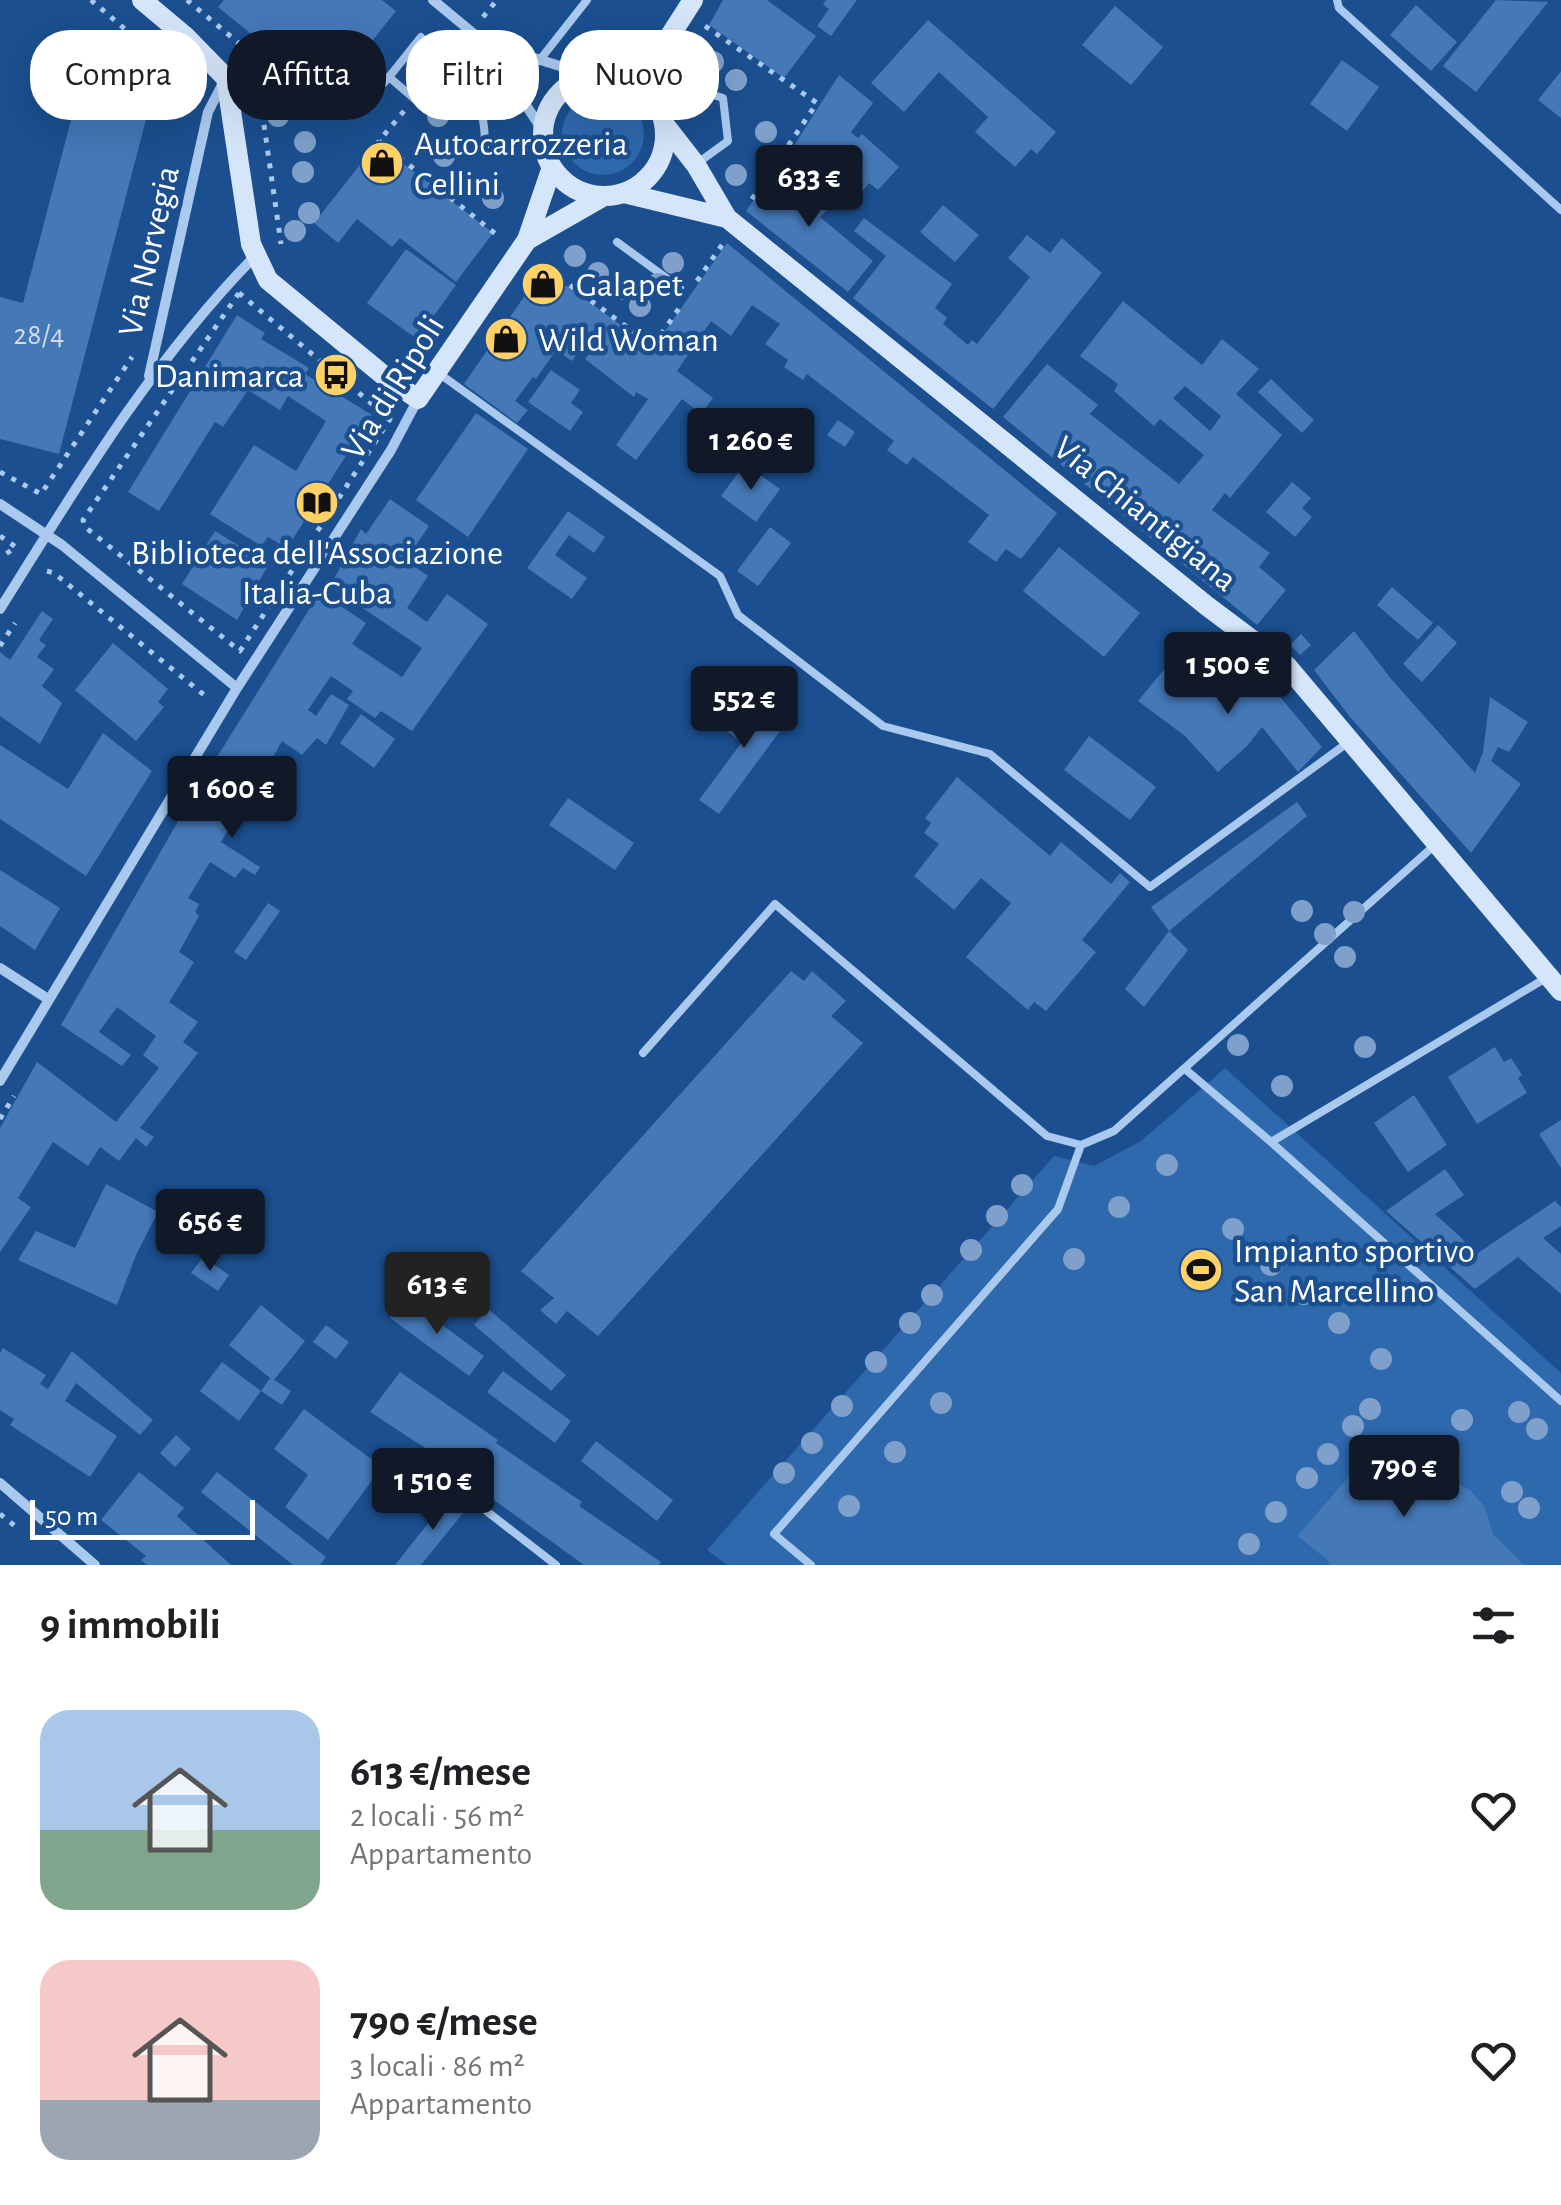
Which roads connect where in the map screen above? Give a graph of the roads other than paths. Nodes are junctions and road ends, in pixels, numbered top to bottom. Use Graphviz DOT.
graph roads {
  1 [pos="142,0"];
  2 [pos="433,0"];
  3 [pos="587,0"];
  4 [pos="693,0"];
  5 [pos="1337,0"];
  6 [pos="469,30"];
  7 [pos="674,30"];
  8 [pos="406,55"];
  9 [pos="539,61"];
  10 [pos="559,67"];
  11 [pos="389,76"];
  12 [pos="226,78"];
  13 [pos="386,80"];
  14 [pos="406,92"];
  15 [pos="559,93"];
  16 [pos="719,97"];
  17 [pos="483,120"];
  18 [pos="534,120"];
  19 [pos="662,120"];
  20 [pos="664,124"];
  21 [pos="542,132"];
  22 [pos="485,149"];
  23 [pos="696,165"];
  24 [pos="552,167"];
  25 [pos="614,195"];
  26 [pos="1561,210"];
  27 [pos="735,215"];
  28 [pos="527,240"];
  29 [pos="618,242"];
  30 [pos="254,256"];
  31 [pos="680,288"];
  32 [pos="437,372"];
  33 [pos="148,381"];
  34 [pos="418,399"];
  35 [pos="0,504"];
  36 [pos="47,534"];
  37 [pos="0,610"];
  38 [pos="237,688"];
  39 [pos="1350,741"];
  40 [pos="1436,844"];
  41 [pos="0,968"];
  42 [pos="1555,984"];
  43 [pos="48,998"];
  44 [pos="643,1053"];
  45 [pos="1185,1069"];
  46 [pos="0,1081"];
  47 [pos="1271,1142"];
  48 [pos="1082,1145"];
  49 [pos="1561,1401"];
  50 [pos="0,1482"];
  51 [pos="449,1482"];
  52 [pos="96,1565"];
  53 [pos="556,1565"];
  54 [pos="811,1565"];
  1 -- 12 [label="street"];
  2 -- 6 [label="street"];
  3 -- 9 [label="lane"];
  4 -- 7 [label="street"];
  5 -- 26 [label="lane"];
  8 -- 11 [label="lane"];
  9 -- 10 [label="street"];
  11 -- 13 [label="lane"];
  11 -- 14 [label="lane"];
  12 -- 30 [label="street"];
  12 -- 33 [label="street, Via Norvegia"];
  15 -- 21 [label="street"];
  16 -- 23 [label="lane"];
  17 -- 22 [label="lane"];
  18 -- 21 [label="street"];
  19 -- 20 [label="street"];
  20 -- 23 [label="street, Via Chiantigiana"];
  20 -- 25 [label="street"];
  21 -- 24 [label="street"];
  23 -- 27 [label="street, Via Chiantigiana"];
  24 -- 25 [label="street"];
  24 -- 28 [label="street, Via di Ripoli"];
  25 -- 27 [label="street, Via Chiantigiana"];
  25 -- 28 [label="street, Via di Ripoli"];
  27 -- 39 [label="street, Via Chiantigiana"];
  28 -- 32 [label="street, Via di Ripoli"];
  29 -- 31 [label="lane"];
  30 -- 33 [label="street, Via Norvegia"];
  30 -- 34 [label="street"];
  32 -- 34 [label="street, Via di Ripoli"];
  32 -- 39 [label="lane"];
  33 -- 36 [label="street, Via Norvegia"];
  34 -- 38 [label="street, Via di Ripoli"];
  35 -- 36 [label="street"];
  36 -- 37 [label="street, Via Norvegia"];
  36 -- 38 [label="street"];
  38 -- 43 [label="street, Via di Ripoli"];
  39 -- 40 [label="street, Via Chiantigiana"];
  40 -- 42 [label="street, Via Chiantigiana"];
  40 -- 45 [label="lane"];
  41 -- 43 [label="street"];
  42 -- 47 [label="lane"];
  43 -- 46 [label="street, Via di Ripoli"];
  44 -- 48 [label="lane"];
  45 -- 47 [label="lane"];
  45 -- 48 [label="lane"];
  47 -- 49 [label="lane"];
  48 -- 54 [label="lane"];
  50 -- 52 [label="street"];
  51 -- 53 [label="lane"];
}
